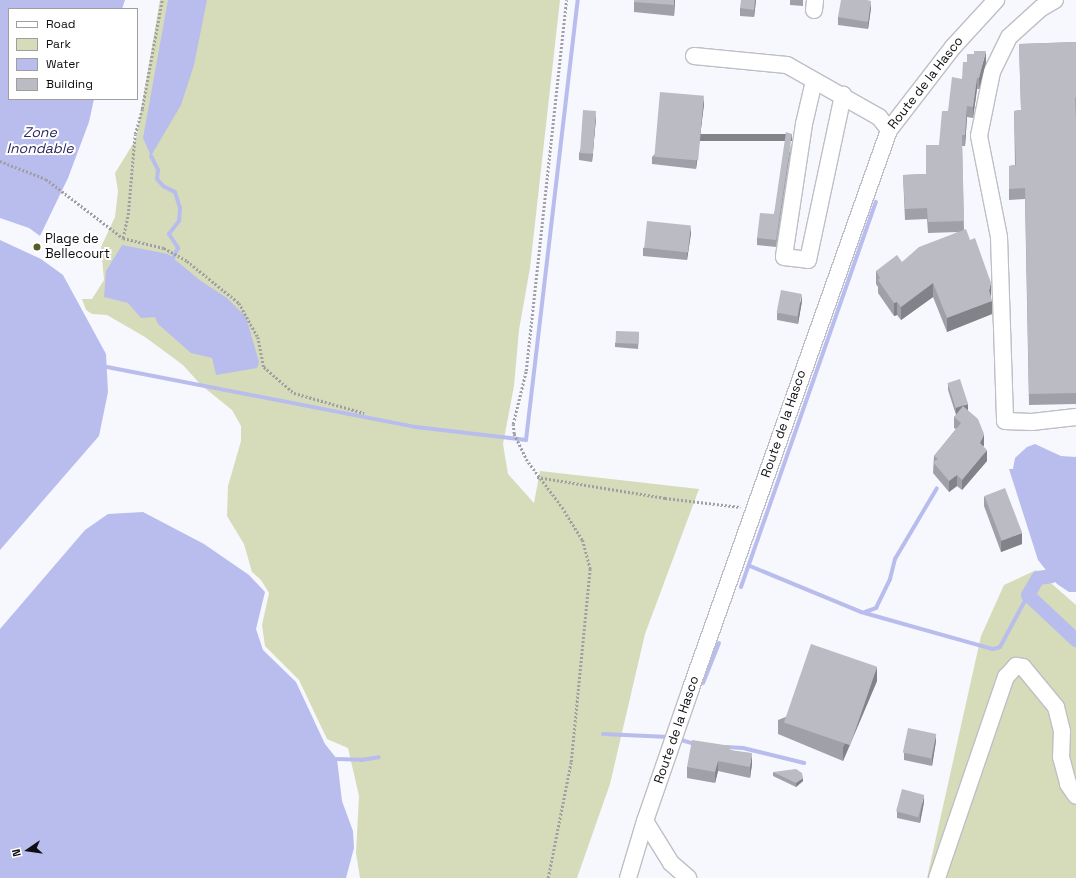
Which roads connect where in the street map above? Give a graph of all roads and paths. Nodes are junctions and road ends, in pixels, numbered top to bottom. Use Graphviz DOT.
graph roads {
  1 [pos="162,0"];
  2 [pos="566,0"];
  3 [pos="1055,0"];
  4 [pos="990,2"];
  5 [pos="694,56"];
  6 [pos="814,80"];
  7 [pos="843,95"];
  8 [pos="889,130"];
  9 [pos="0,161"];
  10 [pos="123,238"];
  11 [pos="364,413"];
  12 [pos="1076,416"];
  13 [pos="537,477"];
  14 [pos="754,509"];
  15 [pos="1076,796"];
  16 [pos="645,821"];
  17 [pos="548,878"];
  18 [pos="628,878"];
  19 [pos="688,878"];
  20 [pos="937,878"];
  1 -- 10 [label="path"];
  2 -- 13 [label="path"];
  3 -- 12 [label="street"];
  4 -- 8 [label="street, Route de la Hasco"];
  5 -- 6 [label="street"];
  6 -- 7 [label="street"];
  6 -- 7 [label="street"];
  7 -- 8 [label="street"];
  8 -- 14 [label="street, Route de la Hasco"];
  9 -- 10 [label="path"];
  10 -- 11 [label="path"];
  13 -- 14 [label="path"];
  13 -- 17 [label="path"];
  14 -- 16 [label="street, Route de la Hasco"];
  15 -- 20 [label="street"];
  16 -- 18 [label="street, Route de la Hasco"];
  16 -- 19 [label="street"];
}
